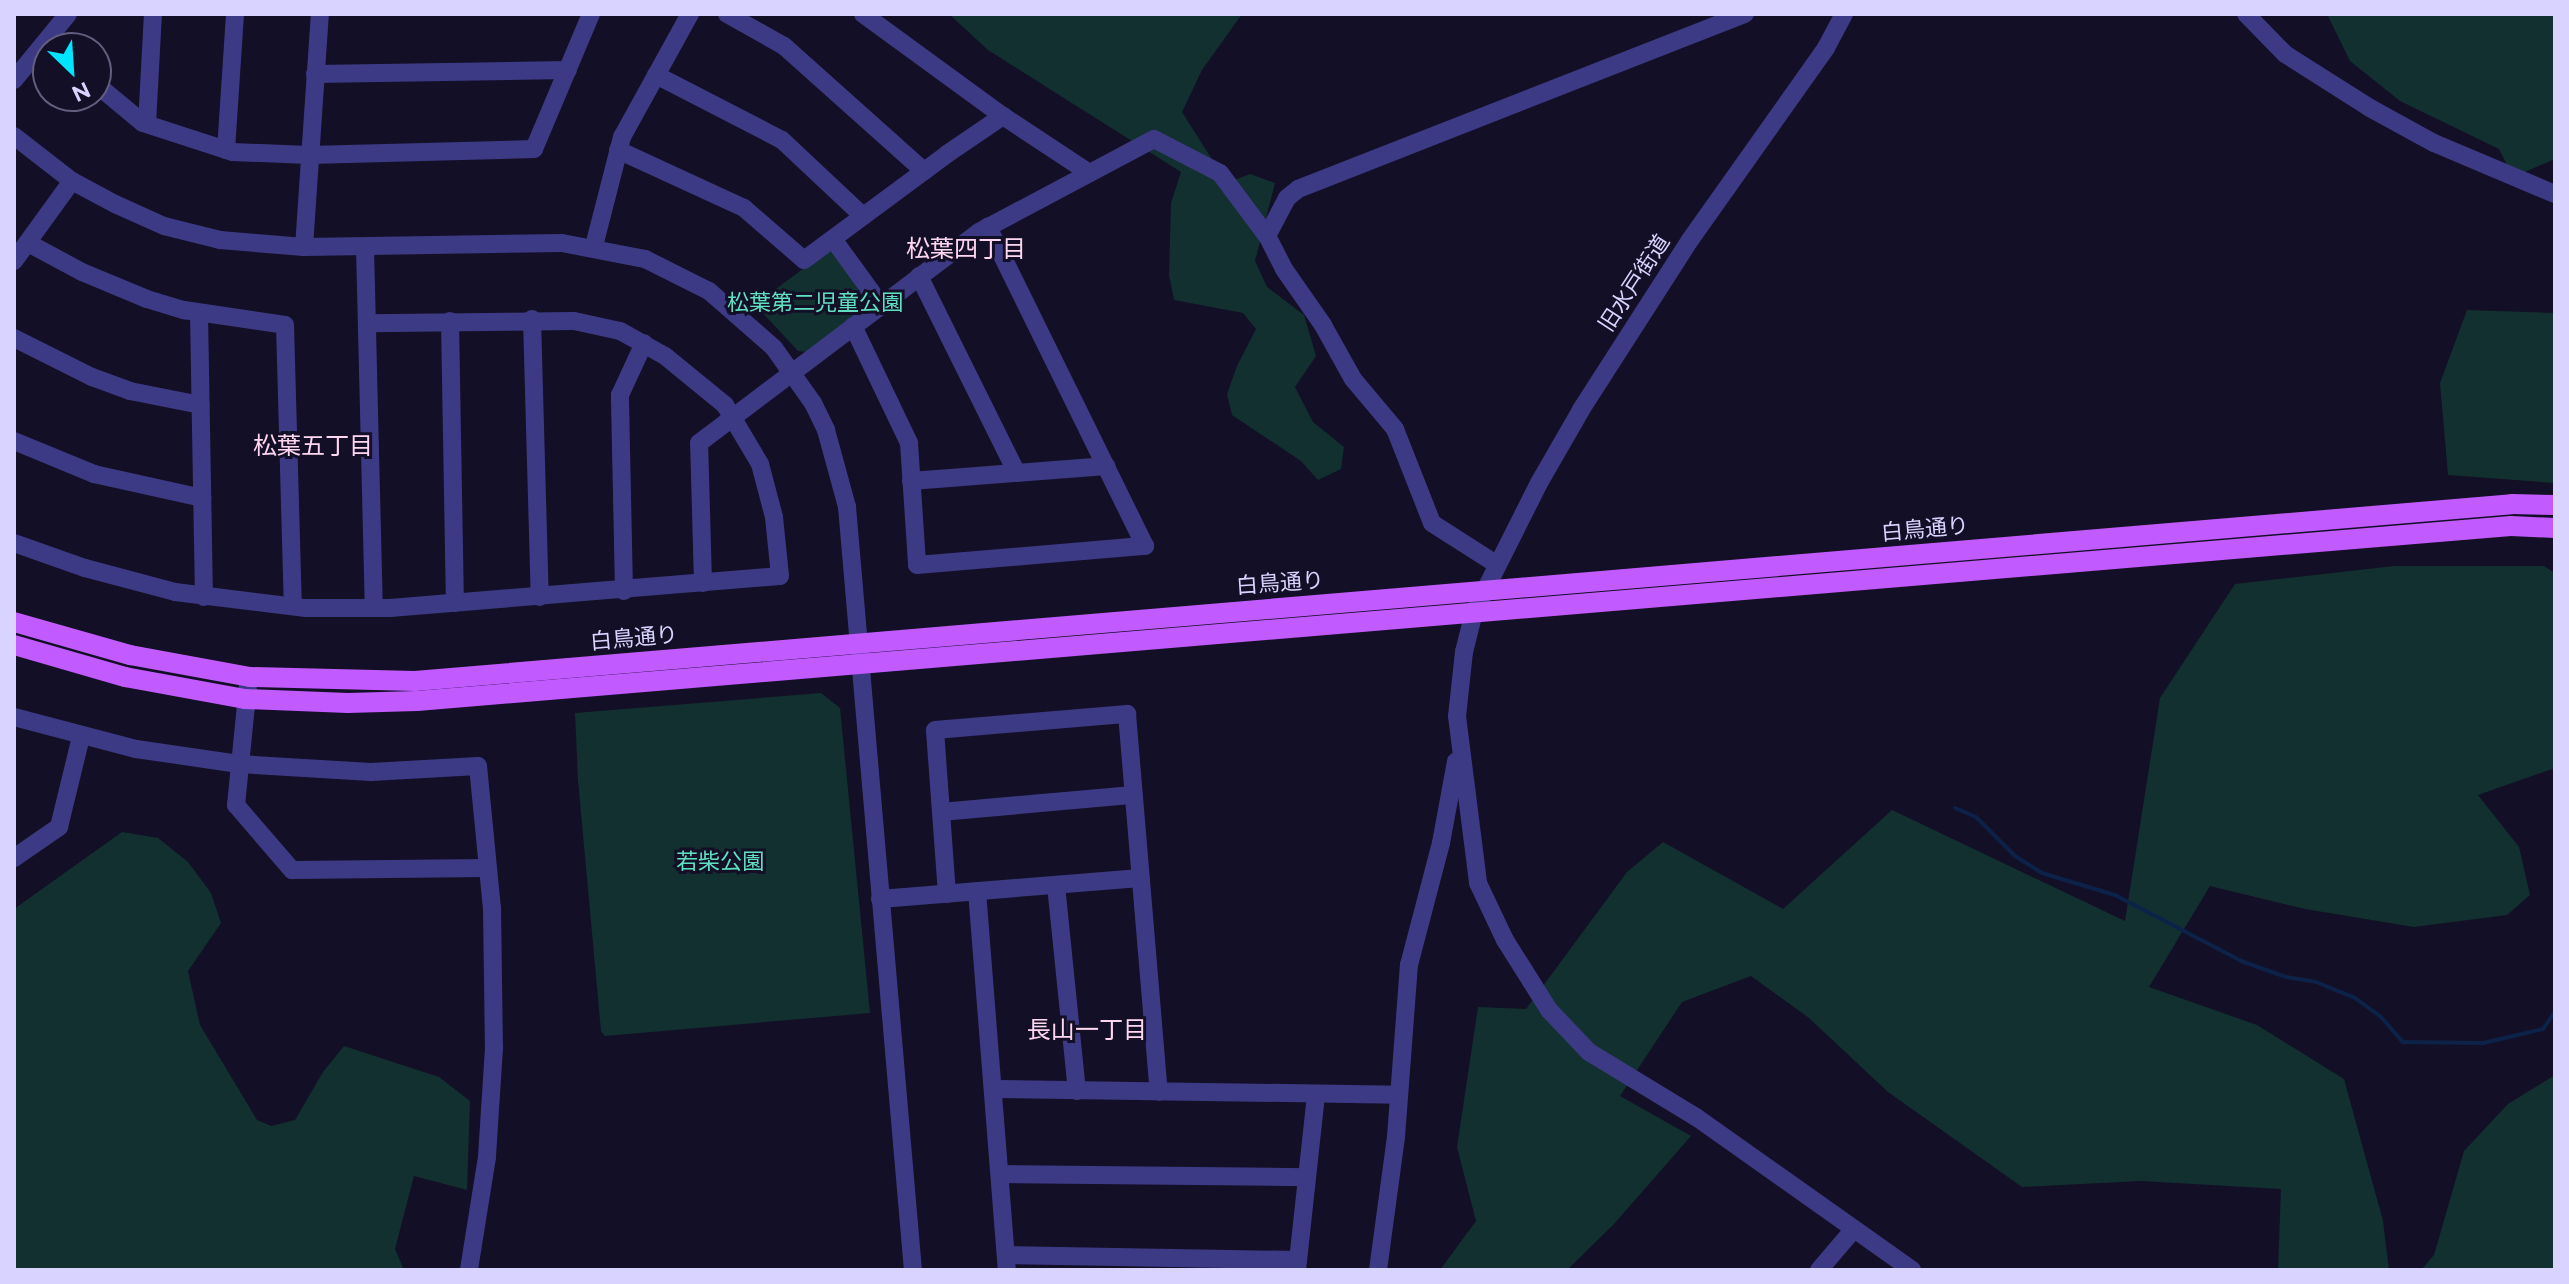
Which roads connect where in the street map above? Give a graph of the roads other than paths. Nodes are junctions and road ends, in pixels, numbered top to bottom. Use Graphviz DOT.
graph roads {
  1 [pos="68,14"];
  2 [pos="153,14"];
  3 [pos="235,14"];
  4 [pos="320,14"];
  5 [pos="591,14"];
  6 [pos="690,14"];
  7 [pos="727,14"];
  8 [pos="863,14"];
  9 [pos="1745,14"];
  10 [pos="1844,14"];
  11 [pos="2246,14"];
  12 [pos="58,32"];
  13 [pos="32,62"];
  14 [pos="568,70"];
  15 [pos="315,74"];
  16 [pos="656,75"];
  17 [pos="14,80"];
  18 [pos="112,97"];
  19 [pos="1003,116"];
  20 [pos="147,124"];
  21 [pos="14,136"];
  22 [pos="226,150"];
  23 [pos="618,150"];
  24 [pos="309,155"];
  25 [pos="924,171"];
  26 [pos="1089,173"];
  27 [pos="72,181"];
  28 [pos="2555,194"];
  29 [pos="863,216"];
  30 [pos="988,227"];
  31 [pos="1267,236"];
  32 [pos="833,239"];
  33 [pos="28,243"];
  34 [pos="594,246"];
  35 [pos="304,247"];
  36 [pos="365,247"];
  37 [pos="14,261"];
  38 [pos="919,276"];
  39 [pos="881,305"];
  40 [pos="199,313"];
  41 [pos="532,319"];
  42 [pos="450,321"];
  43 [pos="368,323"];
  44 [pos="853,326"];
  45 [pos="14,338"];
  46 [pos="644,343"];
  47 [pos="793,372"];
  48 [pos="201,405"];
  49 [pos="734,415"];
  50 [pos="14,441"];
  51 [pos="1106,466"];
  52 [pos="1017,473"];
  53 [pos="911,481"];
  54 [pos="202,498"];
  55 [pos="2555,505"];
  56 [pos="2555,528"];
  57 [pos="14,543"];
  58 [pos="1496,564"];
  59 [pos="703,583"];
  60 [pos="624,591"];
  61 [pos="1484,591"];
  62 [pos="204,597"];
  63 [pos="540,597"];
  64 [pos="455,603"];
  65 [pos="293,606"];
  66 [pos="374,608"];
  67 [pos="1474,612"];
  68 [pos="14,622"];
  69 [pos="859,642"];
  70 [pos="14,645"];
  71 [pos="861,666"];
  72 [pos="250,677"];
  73 [pos="245,699"];
  74 [pos="14,717"];
  75 [pos="81,737"];
  76 [pos="1459,746"];
  77 [pos="239,764"];
  78 [pos="1133,795"];
  79 [pos="941,812"];
  80 [pos="14,858"];
  81 [pos="487,868"];
  82 [pos="1140,878"];
  83 [pos="1056,885"];
  84 [pos="977,891"];
  85 [pos="947,894"];
  86 [pos="880,899"];
  87 [pos="993,1089"];
  88 [pos="1077,1091"];
  89 [pos="1159,1092"];
  90 [pos="1316,1094"];
  91 [pos="1398,1095"];
  92 [pos="1000,1174"];
  93 [pos="1307,1177"];
  94 [pos="1854,1229"];
  95 [pos="1007,1262"];
  96 [pos="1298,1265"];
  97 [pos="469,1270"];
  98 [pos="913,1270"];
  99 [pos="1378,1270"];
  100 [pos="1819,1270"];
  101 [pos="1912,1270"];
  1 -- 12 [label="street"];
  2 -- 20 [label="street"];
  3 -- 22 [label="street"];
  4 -- 15 [label="street"];
  5 -- 14 [label="street"];
  6 -- 16 [label="street"];
  7 -- 25 [label="street"];
  8 -- 19 [label="street"];
  9 -- 31 [label="street"];
  10 -- 58 [label="street, 旧水戸街道"];
  11 -- 28 [label="street"];
  13 -- 17 [label="street"];
  14 -- 15 [label="street"];
  14 -- 24 [label="street"];
  15 -- 24 [label="street"];
  16 -- 23 [label="street"];
  16 -- 29 [label="street"];
  18 -- 20 [label="street"];
  19 -- 25 [label="street"];
  19 -- 26 [label="street"];
  20 -- 22 [label="street"];
  21 -- 27 [label="street"];
  22 -- 24 [label="street"];
  23 -- 32 [label="street"];
  23 -- 34 [label="street"];
  24 -- 35 [label="street"];
  25 -- 29 [label="street"];
  26 -- 30 [label="street"];
  26 -- 31 [label="street"];
  27 -- 33 [label="street"];
  27 -- 35 [label="street"];
  29 -- 32 [label="street"];
  30 -- 38 [label="street"];
  30 -- 51 [label="street"];
  31 -- 58 [label="street"];
  32 -- 39 [label="street"];
  33 -- 37 [label="street"];
  33 -- 40 [label="street"];
  34 -- 36 [label="street"];
  34 -- 47 [label="street"];
  35 -- 36 [label="street"];
  36 -- 43 [label="street"];
  38 -- 39 [label="street"];
  38 -- 52 [label="street"];
  39 -- 44 [label="street"];
  40 -- 48 [label="street"];
  40 -- 65 [label="street"];
  41 -- 42 [label="street"];
  41 -- 46 [label="street"];
  41 -- 63 [label="street"];
  42 -- 43 [label="street"];
  42 -- 64 [label="street"];
  43 -- 66 [label="street"];
  44 -- 47 [label="street"];
  44 -- 53 [label="street"];
  45 -- 48 [label="street"];
  46 -- 49 [label="street"];
  46 -- 60 [label="street"];
  47 -- 49 [label="street"];
  47 -- 69 [label="street"];
  48 -- 54 [label="street"];
  49 -- 59 [label="street"];
  49 -- 59 [label="street"];
  50 -- 54 [label="street"];
  51 -- 52 [label="street"];
  51 -- 53 [label="street"];
  52 -- 53 [label="street"];
  54 -- 62 [label="street"];
  55 -- 61 [label="main road, 白鳥通り"];
  56 -- 67 [label="main road, 白鳥通り"];
  57 -- 62 [label="street"];
  58 -- 61 [label="street, 旧水戸街道"];
  59 -- 60 [label="street"];
  60 -- 63 [label="street"];
  61 -- 67 [label="street, 旧水戸街道"];
  61 -- 69 [label="main road, 白鳥通り"];
  62 -- 65 [label="street"];
  63 -- 64 [label="street"];
  64 -- 66 [label="street"];
  65 -- 66 [label="street"];
  67 -- 71 [label="main road, 白鳥通り"];
  67 -- 76 [label="street, 旧水戸街道"];
  68 -- 72 [label="main road, 白鳥通り"];
  69 -- 71 [label="street"];
  69 -- 72 [label="main road, 白鳥通り"];
  70 -- 73 [label="main road, 白鳥通り"];
  71 -- 73 [label="main road, 白鳥通り"];
  71 -- 86 [label="street"];
  72 -- 73 [label="street"];
  73 -- 77 [label="street"];
  74 -- 75 [label="street"];
  75 -- 77 [label="street"];
  75 -- 80 [label="street"];
  76 -- 91 [label="street"];
  76 -- 94 [label="street"];
  77 -- 81 [label="street"];
  77 -- 81 [label="street"];
  78 -- 79 [label="street"];
  78 -- 79 [label="street"];
  78 -- 82 [label="street"];
  79 -- 85 [label="street"];
  81 -- 97 [label="street"];
  82 -- 83 [label="street"];
  82 -- 89 [label="street"];
  83 -- 84 [label="street"];
  83 -- 88 [label="street"];
  84 -- 85 [label="street"];
  84 -- 87 [label="street"];
  85 -- 86 [label="street"];
  86 -- 98 [label="street"];
  87 -- 88 [label="street"];
  87 -- 92 [label="street"];
  88 -- 89 [label="street"];
  89 -- 90 [label="street"];
  90 -- 91 [label="street"];
  90 -- 93 [label="street"];
  91 -- 99 [label="street"];
  92 -- 93 [label="street"];
  92 -- 95 [label="street"];
  93 -- 96 [label="street"];
  94 -- 100 [label="street"];
  94 -- 101 [label="street"];
  95 -- 96 [label="street"];
}
